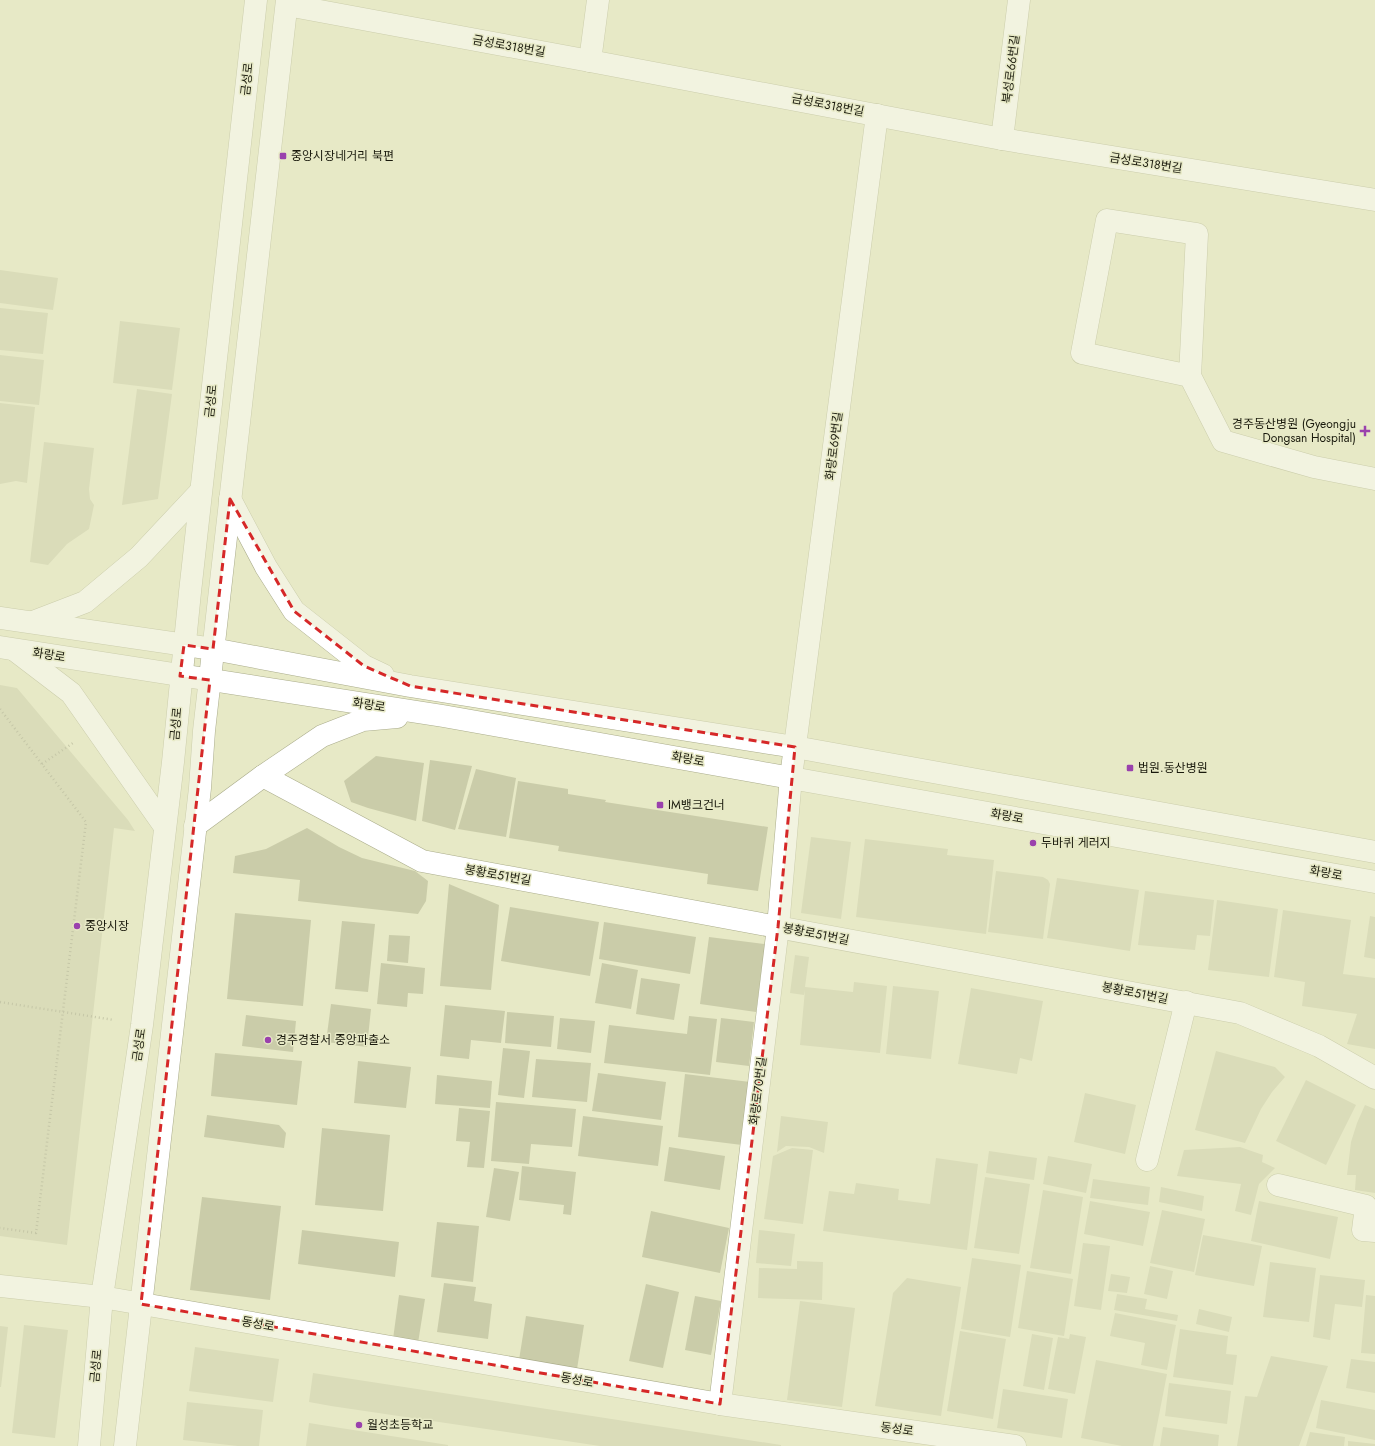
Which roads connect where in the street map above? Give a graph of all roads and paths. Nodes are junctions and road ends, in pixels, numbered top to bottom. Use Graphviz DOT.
graph roads {
  1 [pos="256,0"];
  2 [pos="598,0"];
  3 [pos="1019,0"];
  4 [pos="286,2"];
  5 [pos="590,61"];
  6 [pos="877,114"];
  7 [pos="1002,139"];
  8 [pos="1375,200"];
  9 [pos="1190,376"];
  10 [pos="1375,479"];
  11 [pos="200,492"];
  12 [pos="230,499"];
  13 [pos="0,618"];
  14 [pos="32,622"];
  15 [pos="184,645"];
  16 [pos="7,648"];
  17 [pos="213,649"];
  18 [pos="180,676"];
  19 [pos="210,680"];
  20 [pos="410,686"];
  21 [pos="0,709"];
  22 [pos="429,714"];
  23 [pos="95,728"];
  24 [pos="795,747"];
  25 [pos="42,764"];
  26 [pos="263,776"];
  27 [pos="791,777"];
  28 [pos="196,826"];
  29 [pos="165,827"];
  30 [pos="1375,852"];
  31 [pos="1375,882"];
  32 [pos="778,926"];
  33 [pos="0,1002"];
  34 [pos="1186,1002"];
  35 [pos="63,1012"];
  36 [pos="142,1025"];
  37 [pos="1375,1078"];
  38 [pos="1147,1160"];
  39 [pos="1278,1185"];
  40 [pos="0,1228"];
  41 [pos="1375,1231"];
  42 [pos="0,1286"];
  43 [pos="102,1297"];
  44 [pos="142,1304"];
  45 [pos="720,1404"];
  46 [pos="89,1446"];
  47 [pos="125,1446"];
  48 [pos="1015,1446"];
  1 -- 11 [label="street, 금성로"];
  2 -- 5 [label="street"];
  3 -- 7 [label="street, 북성로66번길"];
  4 -- 5 [label="street, 금성로318번길"];
  4 -- 12 [label="street"];
  5 -- 6 [label="street, 금성로318번길"];
  6 -- 7 [label="street, 금성로318번길"];
  6 -- 24 [label="street, 화랑로69번길"];
  7 -- 8 [label="street, 금성로318번길"];
  9 -- 9 [label="street"];
  9 -- 10 [label="street"];
  11 -- 14 [label="street"];
  11 -- 15 [label="street, 금성로"];
  12 -- 17 [label="street"];
  12 -- 20 [label="street"];
  13 -- 14 [label="street"];
  14 -- 15 [label="street"];
  15 -- 17 [label="street"];
  15 -- 18 [label="street, 금성로"];
  16 -- 18 [label="street, 화랑로"];
  16 -- 23 [label="street"];
  17 -- 19 [label="street"];
  17 -- 20 [label="street"];
  18 -- 19 [label="street, 화랑로"];
  18 -- 29 [label="street, 금성로"];
  19 -- 22 [label="street, 화랑로"];
  19 -- 28 [label="street"];
  20 -- 24 [label="street"];
  21 -- 25 [label="path"];
  22 -- 26 [label="street"];
  22 -- 27 [label="street, 화랑로"];
  23 -- 25 [label="path"];
  23 -- 29 [label="street"];
  24 -- 27 [label="street, 화랑로69번길"];
  24 -- 30 [label="street"];
  25 -- 35 [label="path"];
  26 -- 28 [label="street"];
  26 -- 32 [label="street, 봉황로51번길"];
  27 -- 31 [label="street, 화랑로"];
  27 -- 32 [label="street, 화랑로70번길"];
  28 -- 44 [label="street"];
  29 -- 36 [label="street, 금성로"];
  32 -- 34 [label="street, 봉황로51번길"];
  32 -- 45 [label="street, 화랑로70번길"];
  33 -- 35 [label="path"];
  34 -- 37 [label="street, 봉황로51번길"];
  34 -- 38 [label="street"];
  35 -- 36 [label="path"];
  35 -- 40 [label="path"];
  36 -- 43 [label="street, 금성로"];
  39 -- 41 [label="street"];
  42 -- 43 [label="street"];
  43 -- 44 [label="street, 동성로"];
  43 -- 46 [label="street, 금성로"];
  44 -- 45 [label="street, 동성로"];
  44 -- 47 [label="street"];
  45 -- 48 [label="street, 동성로"];
}
